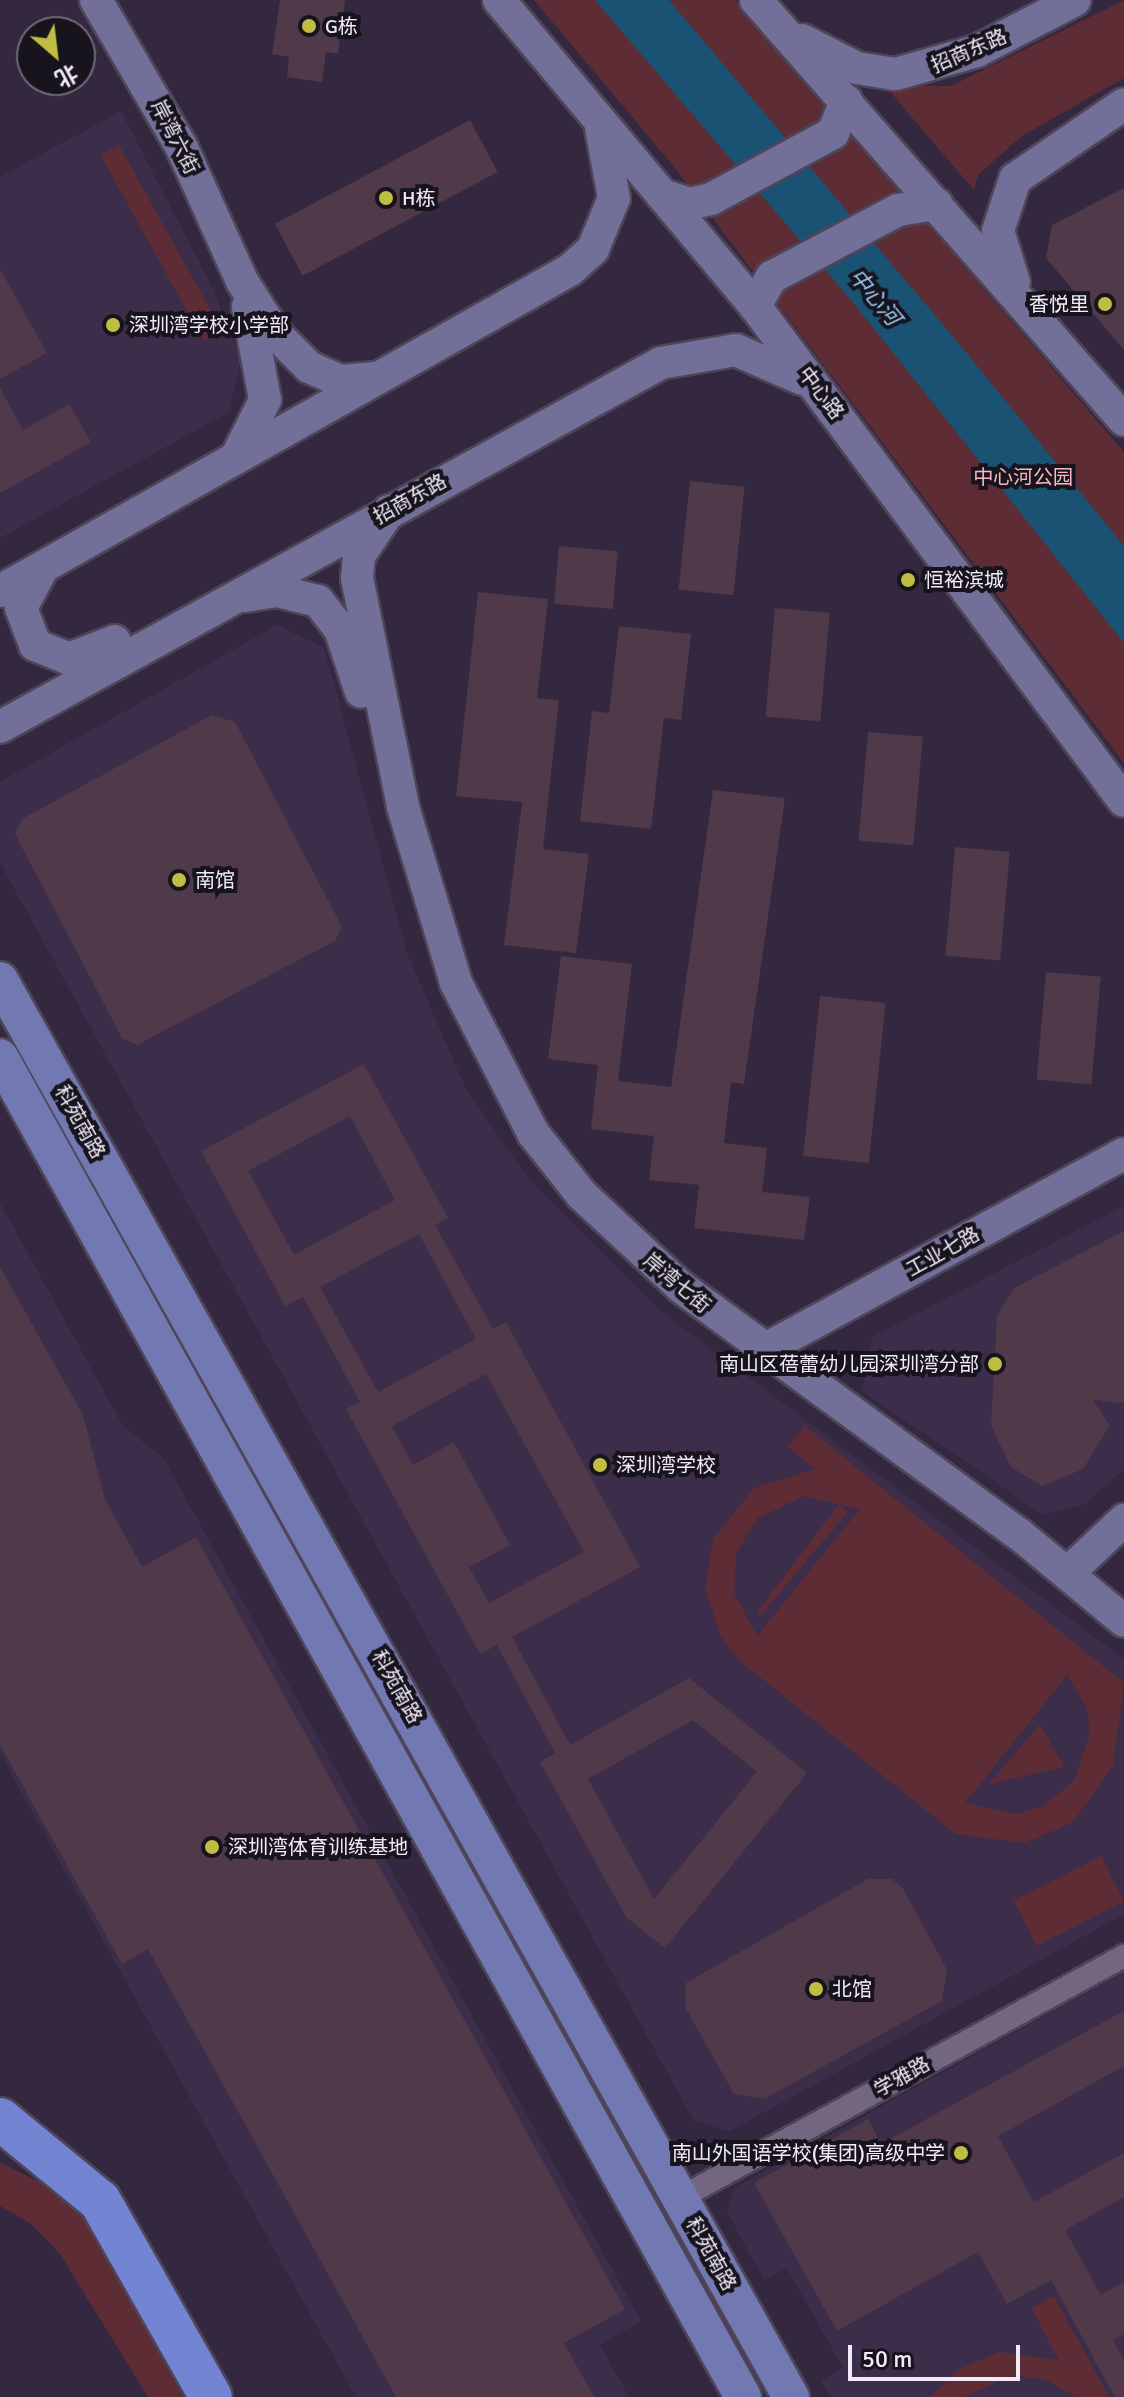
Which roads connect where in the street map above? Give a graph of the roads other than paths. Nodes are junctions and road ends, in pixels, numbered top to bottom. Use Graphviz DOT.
graph roads {
  1 [pos="96,0"];
  2 [pos="499,0"];
  3 [pos="1075,0"];
  4 [pos="765,10"];
  5 [pos="846,101"];
  6 [pos="1124,104"];
  7 [pos="596,114"];
  8 [pos="662,195"];
  9 [pos="937,204"];
  10 [pos="242,281"];
  11 [pos="755,306"];
  12 [pos="1038,318"];
  13 [pos="381,378"];
  14 [pos="828,401"];
  15 [pos="1124,420"];
  16 [pos="236,456"];
  17 [pos="389,511"];
  18 [pos="45,565"];
  19 [pos="0,591"];
  20 [pos="220,604"];
  21 [pos="1,726"];
  22 [pos="1124,801"];
  23 [pos="403,807"];
  24 [pos="0,980"];
  25 [pos="0,1057"];
  26 [pos="1124,1154"];
  27 [pos="762,1351"];
  28 [pos="1124,1520"];
  29 [pos="1069,1572"];
  30 [pos="1124,1621"];
  31 [pos="1124,1956"];
  32 [pos="0,2119"];
  33 [pos="680,2198"];
  34 [pos="211,2397"];
  35 [pos="743,2397"];
  36 [pos="791,2397"];
  1 -- 10 [label="street, 岸湾六街"];
  2 -- 7 [label="street, 中心路"];
  3 -- 4 [label="street, 招商东路"];
  4 -- 5 [label="street"];
  5 -- 8 [label="street"];
  5 -- 9 [label="street"];
  6 -- 12 [label="street"];
  7 -- 8 [label="street, 中心路"];
  7 -- 13 [label="street"];
  8 -- 11 [label="street, 中心路"];
  9 -- 11 [label="street"];
  9 -- 12 [label="street"];
  10 -- 13 [label="street"];
  10 -- 16 [label="street"];
  11 -- 14 [label="street, 中心路"];
  12 -- 15 [label="street"];
  13 -- 16 [label="street"];
  14 -- 17 [label="street, 招商东路"];
  14 -- 22 [label="street, 中心路"];
  16 -- 18 [label="street"];
  17 -- 20 [label="street, 招商东路"];
  17 -- 23 [label="street"];
  18 -- 19 [label="street"];
  18 -- 20 [label="street"];
  20 -- 21 [label="street, 招商东路"];
  20 -- 23 [label="street"];
  23 -- 27 [label="street, 岸湾七街"];
  24 -- 33 [label="main road, 科苑南路"];
  25 -- 35 [label="main road, 科苑南路"];
  26 -- 27 [label="street, 工业七路"];
  27 -- 29 [label="street, 岸湾七街"];
  28 -- 29 [label="street"];
  29 -- 30 [label="street, 岸湾七街"];
  31 -- 33 [label="street, 学雅路"];
  32 -- 34 [label="highway"];
  33 -- 36 [label="main road, 科苑南路"];
}
